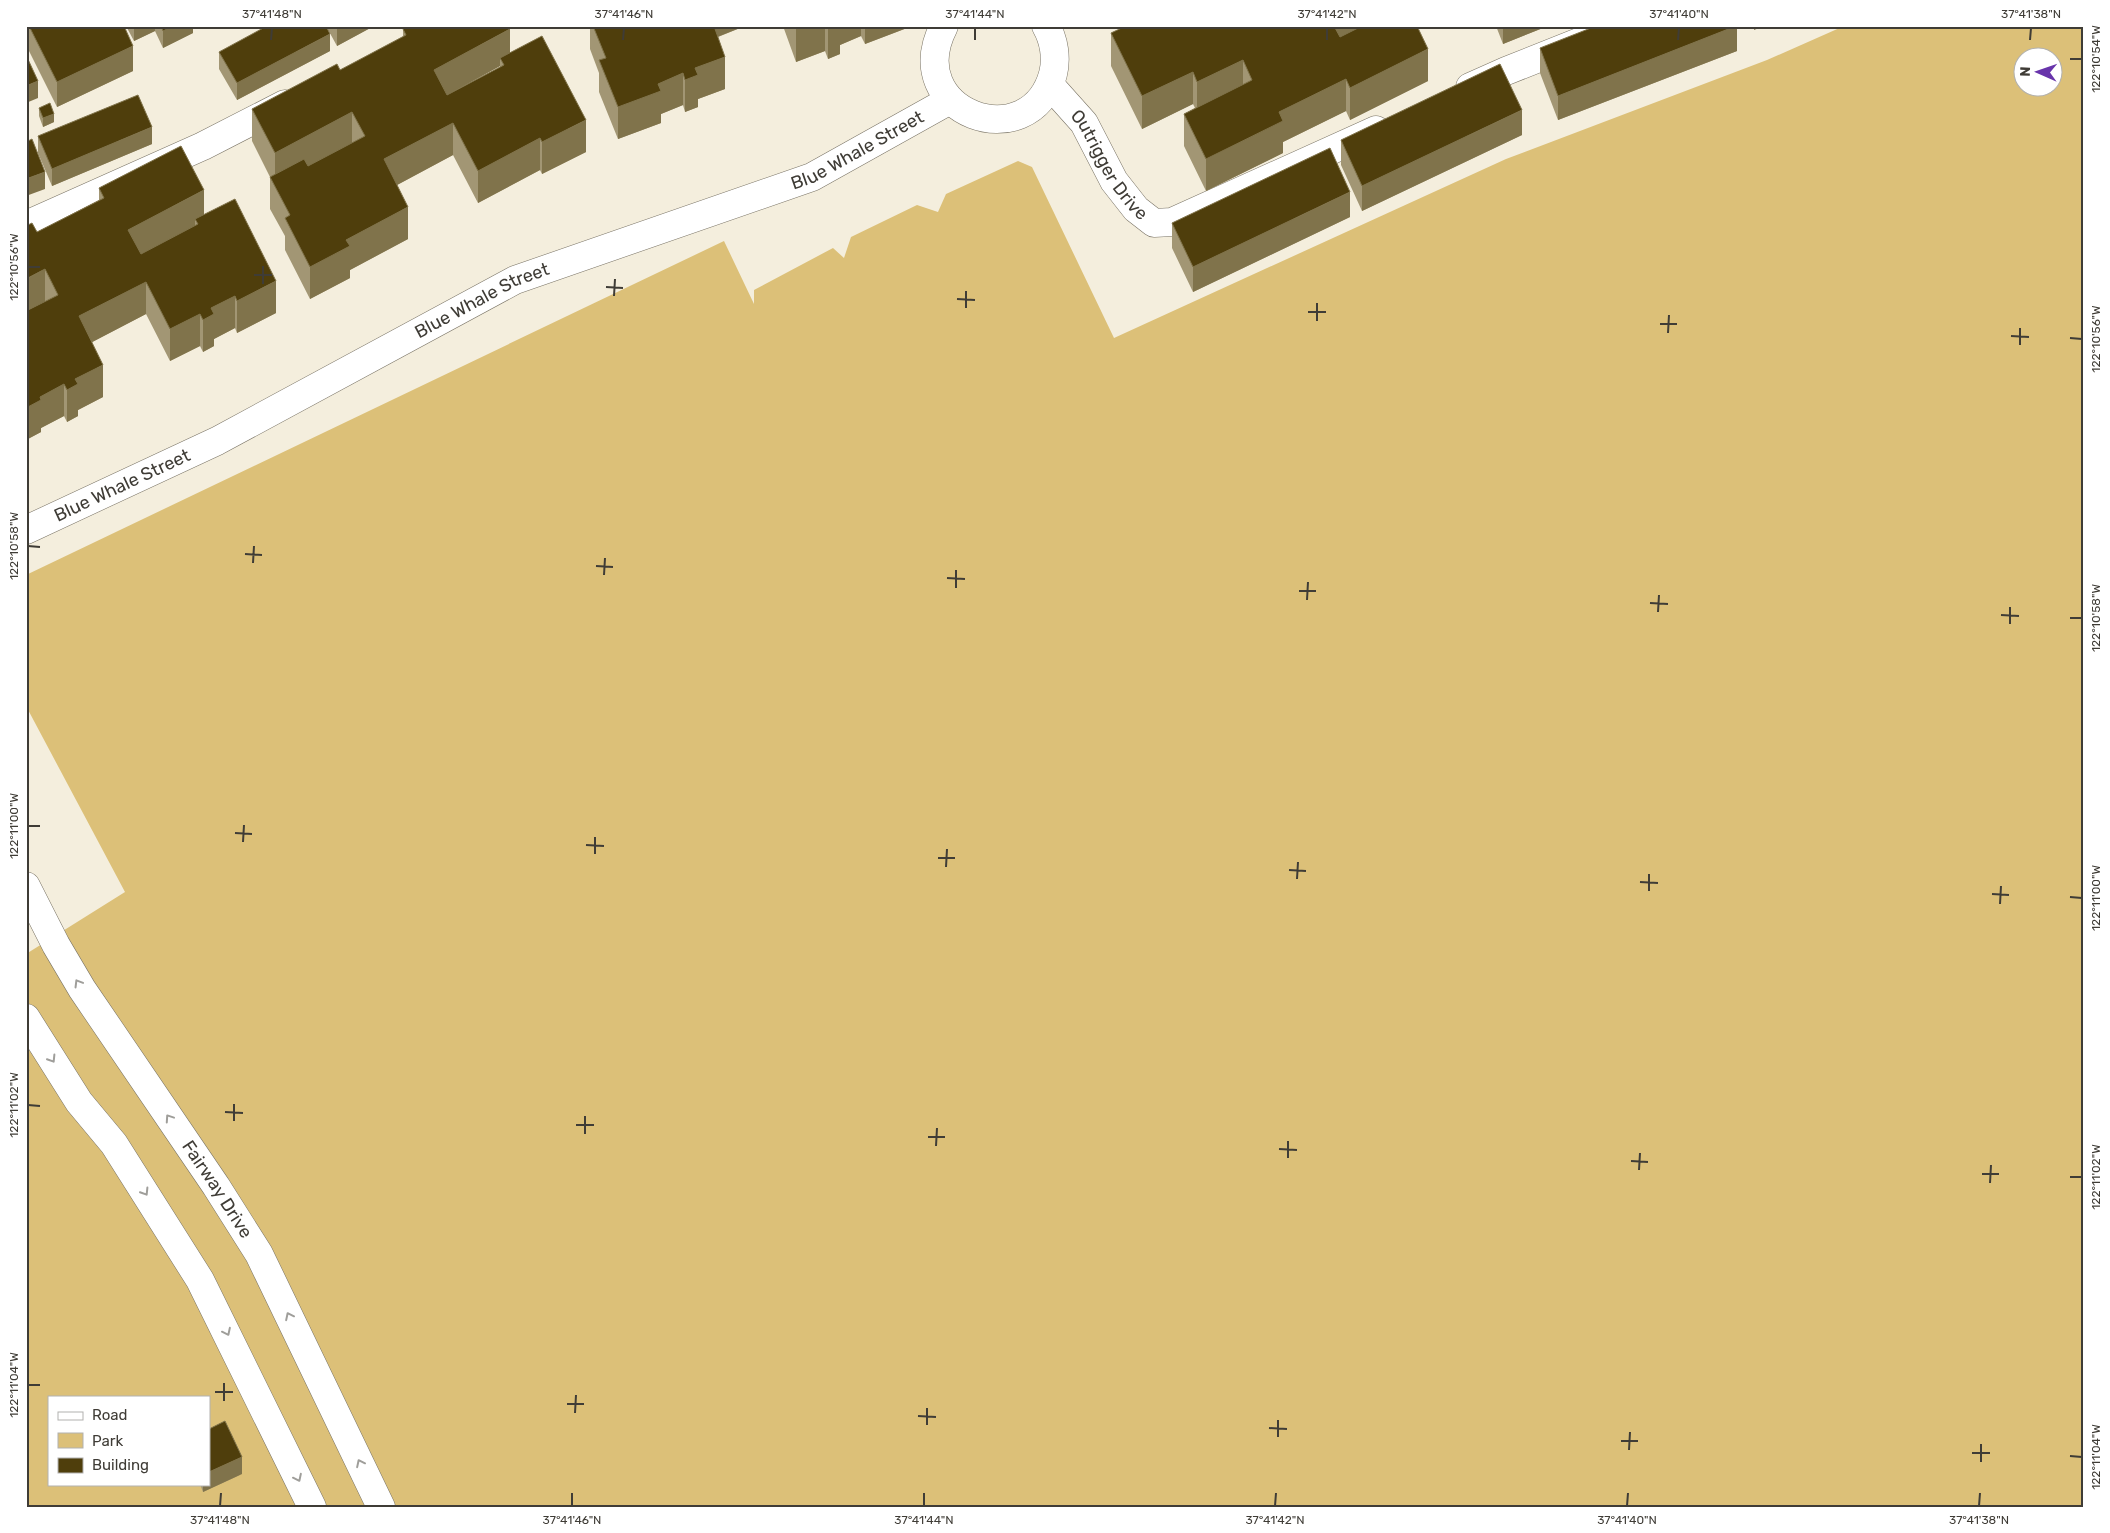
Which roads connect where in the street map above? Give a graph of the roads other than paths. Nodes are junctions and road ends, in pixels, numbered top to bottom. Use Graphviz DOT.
graph roads {
  1 [pos="944,26"];
  2 [pos="1046,26"];
  3 [pos="1619,26"];
  4 [pos="1050,85"];
  5 [pos="307,92"];
  6 [pos="1450,96"];
  7 [pos="950,100"];
  8 [pos="1396,120"];
  9 [pos="26,225"];
  10 [pos="26,530"];
  11 [pos="26,886"];
  12 [pos="26,1018"];
  13 [pos="312,1507"];
  14 [pos="381,1507"];
  1 -- 7 [label="street"];
  2 -- 4 [label="street"];
  3 -- 6 [label="street"];
  4 -- 7 [label="street"];
  4 -- 8 [label="street, Outrigger Drive"];
  5 -- 9 [label="street"];
  7 -- 10 [label="street, Blue Whale Street"];
  14 -- 11 [label="street, Fairway Drive, one-way"];
  12 -- 13 [label="street, one-way"];
}
